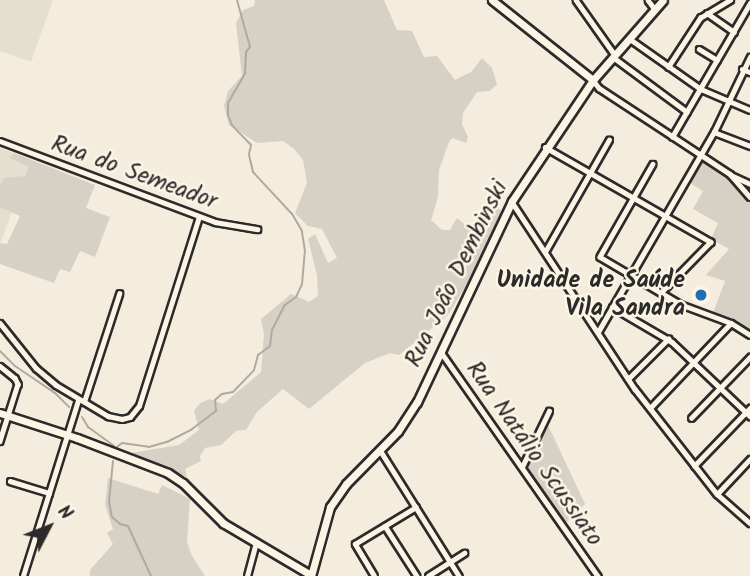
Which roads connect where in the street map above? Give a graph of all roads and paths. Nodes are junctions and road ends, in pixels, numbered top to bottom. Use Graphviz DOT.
graph roads {
  1 [pos="492,0"];
  2 [pos="576,0"];
  3 [pos="648,0"];
  4 [pos="663,0"];
  5 [pos="730,0"];
  6 [pos="750,4"];
  7 [pos="654,8"];
  8 [pos="707,13"];
  9 [pos="734,32"];
  10 [pos="629,38"];
  11 [pos="699,49"];
  12 [pos="614,56"];
  13 [pos="750,57"];
  14 [pos="717,60"];
  15 [pos="668,67"];
  16 [pos="742,69"];
  17 [pos="750,72"];
  18 [pos="593,80"];
  19 [pos="701,89"];
  20 [pos="729,102"];
  21 [pos="750,110"];
  22 [pos="687,112"];
  23 [pos="714,132"];
  24 [pos="672,136"];
  25 [pos="609,140"];
  26 [pos="0,141"];
  27 [pos="750,146"];
  28 [pos="545,147"];
  29 [pos="701,155"];
  30 [pos="653,164"];
  31 [pos="590,173"];
  32 [pos="730,174"];
  33 [pos="750,183"];
  34 [pos="750,197"];
  35 [pos="634,198"];
  36 [pos="512,201"];
  37 [pos="665,216"];
  38 [pos="200,217"];
  39 [pos="257,229"];
  40 [pos="545,252"];
  41 [pos="631,275"];
  42 [pos="661,293"];
  43 [pos="119,294"];
  44 [pos="612,307"];
  45 [pos="0,323"];
  46 [pos="732,323"];
  47 [pos="598,332"];
  48 [pos="750,335"];
  49 [pos="668,339"];
  50 [pos="441,351"];
  51 [pos="750,357"];
  52 [pos="694,362"];
  53 [pos="0,366"];
  54 [pos="628,379"];
  55 [pos="721,387"];
  56 [pos="81,401"];
  57 [pos="650,408"];
  58 [pos="549,411"];
  59 [pos="749,412"];
  60 [pos="4,415"];
  61 [pos="691,418"];
  62 [pos="68,435"];
  63 [pos="0,441"];
  64 [pos="380,450"];
  65 [pos="749,462"];
  66 [pos="694,466"];
  67 [pos="522,467"];
  68 [pos="10,481"];
  69 [pos="50,493"];
  70 [pos="717,494"];
  71 [pos="416,507"];
  72 [pos="750,523"];
  73 [pos="385,526"];
  74 [pos="256,543"];
  75 [pos="464,553"];
  76 [pos="450,562"];
  77 [pos="23,576"];
  78 [pos="247,576"];
  79 [pos="312,576"];
  80 [pos="374,576"];
  81 [pos="417,576"];
  82 [pos="428,576"];
  83 [pos="459,576"];
  84 [pos="598,576"];
  1 -- 18 [label="main road"];
  2 -- 12 [label="street"];
  3 -- 7 [label="street"];
  4 -- 7 [label="main road, Rua João Dembinski"];
  5 -- 8 [label="street"];
  6 -- 9 [label="street"];
  7 -- 10 [label="main road, Rua João Dembinski"];
  8 -- 9 [label="street"];
  8 -- 15 [label="street"];
  9 -- 14 [label="street"];
  10 -- 12 [label="main road, Rua João Dembinski"];
  10 -- 15 [label="street"];
  11 -- 14 [label="street"];
  12 -- 18 [label="main road, Rua João Dembinski"];
  12 -- 22 [label="street"];
  13 -- 16 [label="street"];
  14 -- 19 [label="street"];
  15 -- 19 [label="street"];
  16 -- 17 [label="street"];
  16 -- 20 [label="street"];
  18 -- 24 [label="street"];
  18 -- 28 [label="main road, Rua João Dembinski"];
  19 -- 20 [label="street"];
  19 -- 22 [label="street"];
  20 -- 21 [label="street"];
  20 -- 23 [label="street"];
  22 -- 24 [label="street"];
  23 -- 27 [label="street"];
  23 -- 29 [label="street"];
  24 -- 29 [label="street"];
  25 -- 31 [label="street"];
  26 -- 38 [label="street, Rua do Semeador"];
  28 -- 31 [label="street"];
  28 -- 36 [label="main road, Rua João Dembinski"];
  29 -- 32 [label="street"];
  29 -- 37 [label="street"];
  30 -- 35 [label="street"];
  31 -- 35 [label="street"];
  31 -- 40 [label="street"];
  32 -- 33 [label="street"];
  32 -- 34 [label="street"];
  35 -- 37 [label="street"];
  35 -- 41 [label="street"];
  36 -- 40 [label="street"];
  36 -- 50 [label="main road, Rua João Dembinski"];
  37 -- 41 [label="street"];
  37 -- 42 [label="street"];
  38 -- 39 [label="street, Rua do Semeador"];
  38 -- 56 [label="street"];
  40 -- 47 [label="street"];
  41 -- 42 [label="street"];
  41 -- 44 [label="street"];
  42 -- 46 [label="street"];
  43 -- 56 [label="street"];
  44 -- 47 [label="street"];
  44 -- 49 [label="street"];
  45 -- 56 [label="street"];
  46 -- 48 [label="street"];
  46 -- 52 [label="street"];
  47 -- 54 [label="street"];
  49 -- 52 [label="street"];
  49 -- 54 [label="street"];
  50 -- 64 [label="main road, Rua João Dembinski"];
  50 -- 67 [label="street, Rua Natálio Scussiato"];
  51 -- 55 [label="street"];
  52 -- 55 [label="street"];
  52 -- 57 [label="street"];
  53 -- 60 [label="street"];
  54 -- 57 [label="street"];
  55 -- 59 [label="street"];
  55 -- 61 [label="street"];
  56 -- 62 [label="street"];
  57 -- 66 [label="street"];
  58 -- 67 [label="street"];
  59 -- 66 [label="street"];
  60 -- 62 [label="main road"];
  60 -- 63 [label="street"];
  62 -- 69 [label="street"];
  62 -- 74 [label="main road"];
  64 -- 71 [label="street"];
  64 -- 79 [label="main road, Rua João Dembinski"];
  65 -- 70 [label="street"];
  66 -- 70 [label="street"];
  67 -- 84 [label="street, Rua Natálio Scussiato"];
  68 -- 69 [label="street"];
  69 -- 77 [label="street"];
  70 -- 72 [label="street"];
  71 -- 73 [label="street"];
  71 -- 76 [label="street"];
  73 -- 80 [label="street"];
  73 -- 81 [label="street"];
  74 -- 78 [label="street"];
  74 -- 79 [label="main road"];
  75 -- 76 [label="street"];
  76 -- 82 [label="street"];
  76 -- 83 [label="street"];
}
